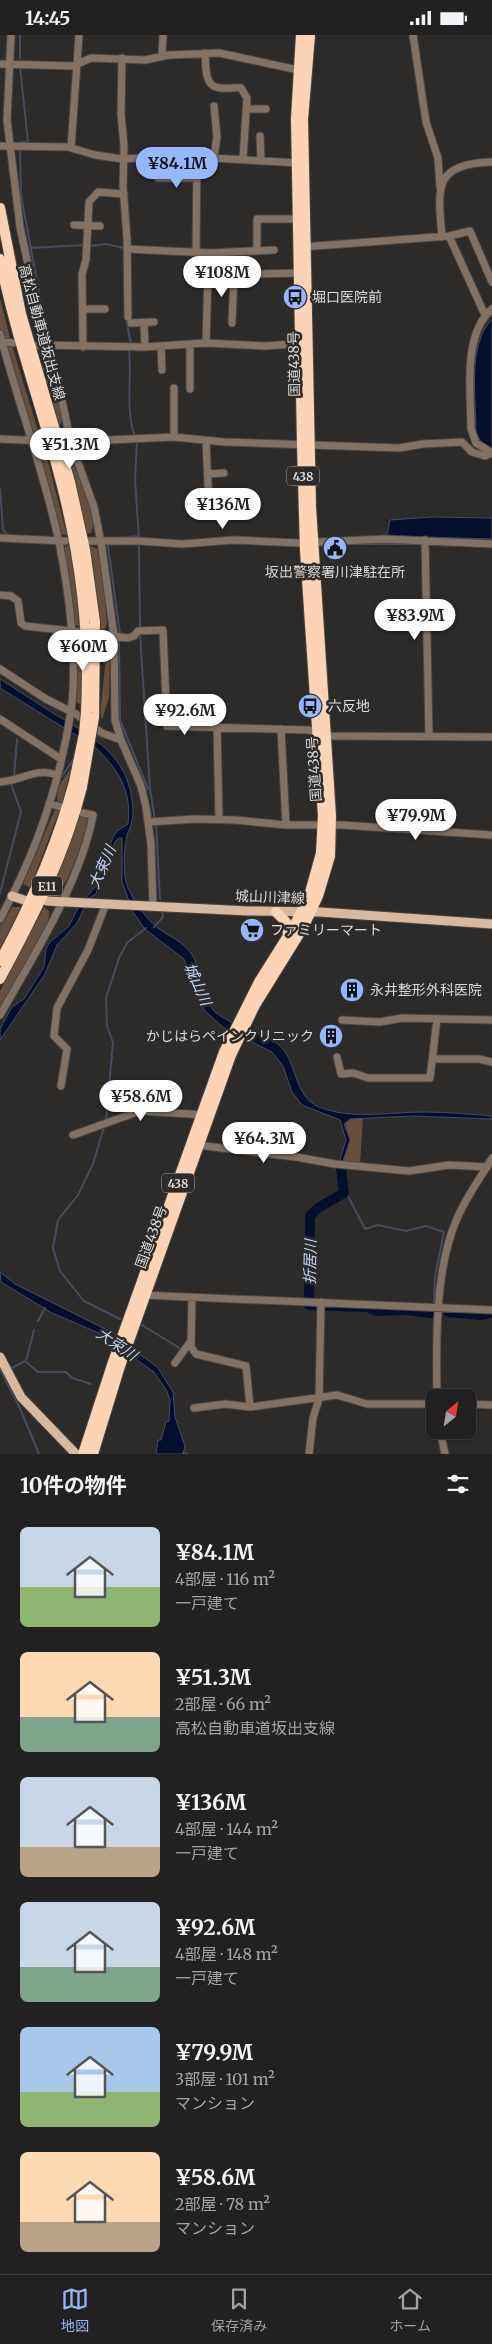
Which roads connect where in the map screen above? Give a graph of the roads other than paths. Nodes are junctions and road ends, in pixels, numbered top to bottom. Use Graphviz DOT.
graph roads {
  1 [pos="11,35"];
  2 [pos="79,35"];
  3 [pos="163,35"];
  4 [pos="301,35"];
  5 [pos="310,35"];
  6 [pos="413,35"];
  7 [pos="205,53"];
  8 [pos="162,56"];
  9 [pos="122,58"];
  10 [pos="4,64"];
  11 [pos="77,64"];
  12 [pos="301,70"];
  13 [pos="214,106"];
  14 [pos="246,109"];
  15 [pos="266,109"];
  16 [pos="260,136"];
  17 [pos="10,145"];
  18 [pos="0,146"];
  19 [pos="71,149"];
  20 [pos="197,157"];
  21 [pos="214,157"];
  22 [pos="122,159"];
  23 [pos="243,159"];
  24 [pos="261,161"];
  25 [pos="300,163"];
  26 [pos="492,163"];
  27 [pos="158,178"];
  28 [pos="196,178"];
  29 [pos="440,187"];
  30 [pos="124,193"];
  31 [pos="0,208"];
  32 [pos="302,219"];
  33 [pos="74,225"];
  34 [pos="87,225"];
  35 [pos="100,226"];
  36 [pos="445,237"];
  37 [pos="12,247"];
  38 [pos="24,247"];
  39 [pos="302,247"];
  40 [pos="127,249"];
  41 [pos="274,250"];
  42 [pos="196,251"];
  43 [pos="257,251"];
  44 [pos="0,259"];
  45 [pos="302,273"];
  46 [pos="234,275"];
  47 [pos="492,282"];
  48 [pos="82,309"];
  49 [pos="105,309"];
  50 [pos="492,309"];
  51 [pos="485,315"];
  52 [pos="154,322"];
  53 [pos="144,323"];
  54 [pos="232,323"];
  55 [pos="0,334"];
  56 [pos="1,341"];
  57 [pos="13,343"];
  58 [pos="206,343"];
  59 [pos="303,343"];
  60 [pos="190,344"];
  61 [pos="38,345"];
  62 [pos="161,346"];
  63 [pos="83,347"];
  64 [pos="145,347"];
  65 [pos="162,370"];
  66 [pos="174,388"];
  67 [pos="190,389"];
  68 [pos="174,437"];
  69 [pos="0,439"];
  70 [pos="32,441"];
  71 [pos="42,441"];
  72 [pos="206,441"];
  73 [pos="68,442"];
  74 [pos="305,444"];
  75 [pos="492,453"];
  76 [pos="224,473"];
  77 [pos="208,474"];
  78 [pos="226,505"];
  79 [pos="0,538"];
  80 [pos="62,541"];
  81 [pos="89,541"];
  82 [pos="101,541"];
  83 [pos="309,542"];
  84 [pos="425,543"];
  85 [pos="492,543"];
  86 [pos="0,595"];
  87 [pos="71,631"];
  88 [pos="80,632"];
  89 [pos="100,634"];
  90 [pos="114,637"];
  91 [pos="0,669"];
  92 [pos="70,714"];
  93 [pos="90,715"];
  94 [pos="0,719"];
  95 [pos="217,726"];
  96 [pos="281,729"];
  97 [pos="321,733"];
  98 [pos="429,735"];
  99 [pos="492,737"];
  100 [pos="121,741"];
  101 [pos="61,758"];
  102 [pos="57,775"];
  103 [pos="0,782"];
  104 [pos="78,785"];
  105 [pos="49,803"];
  106 [pos="61,807"];
  107 [pos="83,813"];
  108 [pos="219,819"];
  109 [pos="154,821"];
  110 [pos="286,825"];
  111 [pos="327,826"];
  112 [pos="492,835"];
  113 [pos="12,896"];
  114 [pos="24,900"];
  115 [pos="47,901"];
  116 [pos="63,902"];
  117 [pos="104,904"];
  118 [pos="148,906"];
  119 [pos="2,910"];
  120 [pos="276,912"];
  121 [pos="306,912"];
  122 [pos="0,919"];
  123 [pos="492,924"];
  124 [pos="288,935"];
  125 [pos="0,961"];
  126 [pos="0,979"];
  127 [pos="0,1015"];
  128 [pos="437,1019"];
  129 [pos="342,1020"];
  130 [pos="492,1020"];
  131 [pos="241,1024"];
  132 [pos="337,1057"];
  133 [pos="434,1059"];
  134 [pos="492,1062"];
  135 [pos="61,1086"];
  136 [pos="205,1115"];
  137 [pos="73,1135"];
  138 [pos="195,1144"];
  139 [pos="490,1162"];
  140 [pos="141,1295"];
  141 [pos="192,1298"];
  142 [pos="321,1305"];
  143 [pos="440,1309"];
  144 [pos="492,1310"];
  145 [pos="190,1342"];
  146 [pos="0,1357"];
  147 [pos="176,1363"];
  148 [pos="116,1364"];
  149 [pos="436,1389"];
  150 [pos="319,1399"];
  151 [pos="426,1404"];
  152 [pos="476,1404"];
  153 [pos="492,1405"];
  154 [pos="250,1407"];
  155 [pos="194,1408"];
  156 [pos="442,1439"];
  157 [pos="76,1454"];
  158 [pos="83,1454"];
  159 [pos="93,1454"];
  160 [pos="310,1454"];
  161 [pos="445,1454"];
  1 -- 10 [label="street"];
  2 -- 11 [label="street"];
  3 -- 8 [label="street"];
  4 -- 12 [label="highway, 国道438号 / 438"];
  5 -- 12 [label="highway, 国道438号 / 438"];
  6 -- 29 [label="street"];
  7 -- 8 [label="street"];
  7 -- 12 [label="street"];
  7 -- 14 [label="street"];
  8 -- 9 [label="street"];
  9 -- 11 [label="street"];
  9 -- 22 [label="street"];
  10 -- 11 [label="street"];
  10 -- 17 [label="street"];
  11 -- 19 [label="street"];
  12 -- 25 [label="highway, 国道438号 / 438"];
  13 -- 21 [label="street"];
  14 -- 15 [label="street"];
  14 -- 23 [label="street"];
  16 -- 24 [label="street"];
  17 -- 18 [label="street"];
  17 -- 19 [label="street"];
  17 -- 38 [label="street"];
  19 -- 22 [label="street"];
  20 -- 21 [label="street"];
  20 -- 22 [label="street"];
  20 -- 28 [label="street"];
  21 -- 23 [label="street"];
  22 -- 30 [label="street"];
  23 -- 24 [label="street"];
  24 -- 25 [label="street"];
  25 -- 32 [label="highway, 国道438号 / 438"];
  26 -- 29 [label="street"];
  27 -- 28 [label="street"];
  28 -- 42 [label="street"];
  29 -- 36 [label="street"];
  30 -- 34 [label="street"];
  30 -- 40 [label="street"];
  31 -- 93 [label="highway, 高松自動車道坂出支線 / E11"];
  32 -- 39 [label="highway, 国道438号 / 438"];
  32 -- 43 [label="street"];
  33 -- 34 [label="street"];
  34 -- 35 [label="street"];
  34 -- 48 [label="street"];
  36 -- 39 [label="street"];
  36 -- 47 [label="street"];
  36 -- 51 [label="street"];
  37 -- 38 [label="street"];
  38 -- 61 [label="street"];
  39 -- 45 [label="highway, 国道438号 / 438"];
  40 -- 42 [label="street"];
  40 -- 53 [label="street"];
  41 -- 43 [label="street"];
  42 -- 43 [label="street"];
  44 -- 93 [label="highway, 高松自動車道坂出支線 / E11"];
  45 -- 46 [label="street"];
  45 -- 59 [label="highway, 国道438号 / 438"];
  46 -- 54 [label="street"];
  46 -- 58 [label="street"];
  48 -- 49 [label="street"];
  48 -- 63 [label="street"];
  50 -- 51 [label="street"];
  51 -- 75 [label="street"];
  52 -- 53 [label="street"];
  53 -- 64 [label="street"];
  55 -- 56 [label="street"];
  56 -- 57 [label="street"];
  56 -- 70 [label="street"];
  58 -- 59 [label="street"];
  58 -- 60 [label="street"];
  59 -- 74 [label="highway, 国道438号 / 438"];
  60 -- 62 [label="street"];
  60 -- 67 [label="street"];
  61 -- 63 [label="street"];
  61 -- 73 [label="street"];
  62 -- 64 [label="street"];
  62 -- 65 [label="street"];
  63 -- 64 [label="street"];
  66 -- 68 [label="street"];
  68 -- 72 [label="street"];
  68 -- 73 [label="street"];
  69 -- 70 [label="street"];
  70 -- 71 [label="street"];
  70 -- 80 [label="street"];
  72 -- 74 [label="street"];
  72 -- 77 [label="street"];
  73 -- 82 [label="street"];
  74 -- 75 [label="street"];
  74 -- 83 [label="highway, 国道438号 / 438"];
  76 -- 77 [label="street"];
  77 -- 78 [label="street"];
  79 -- 80 [label="street"];
  80 -- 87 [label="street"];
  81 -- 82 [label="street"];
  82 -- 83 [label="street"];
  82 -- 90 [label="street"];
  83 -- 84 [label="street"];
  83 -- 97 [label="highway, 国道438号 / 438"];
  84 -- 85 [label="street"];
  84 -- 98 [label="street"];
  86 -- 87 [label="street"];
  87 -- 88 [label="street"];
  87 -- 92 [label="street"];
  89 -- 90 [label="street"];
  90 -- 95 [label="street"];
  90 -- 100 [label="street"];
  91 -- 92 [label="street"];
  92 -- 100 [label="street"];
  92 -- 101 [label="street"];
  93 -- 104 [label="highway, 高松自動車道坂出支線 / E11, bridge"];
  94 -- 101 [label="street"];
  95 -- 96 [label="street"];
  95 -- 108 [label="street"];
  96 -- 97 [label="street"];
  96 -- 110 [label="street"];
  97 -- 98 [label="street"];
  97 -- 111 [label="highway, 国道438号 / 438"];
  98 -- 99 [label="street"];
  100 -- 109 [label="street"];
  101 -- 102 [label="street"];
  102 -- 103 [label="street"];
  102 -- 105 [label="street"];
  104 -- 125 [label="highway, 高松自動車道坂出支線 / E11"];
  104 -- 126 [label="highway, 高松自動車道坂出支線 / E11"];
  105 -- 106 [label="street"];
  105 -- 113 [label="street"];
  107 -- 116 [label="street"];
  108 -- 109 [label="street"];
  108 -- 110 [label="street"];
  109 -- 118 [label="street"];
  110 -- 111 [label="street"];
  111 -- 112 [label="street"];
  111 -- 121 [label="highway, 国道438号 / 438"];
  113 -- 114 [label="main road"];
  113 -- 119 [label="street"];
  115 -- 116 [label="main road, 城山川津線"];
  116 -- 117 [label="main road, 城山川津線"];
  116 -- 127 [label="street"];
  117 -- 118 [label="main road, 城山川津線"];
  117 -- 135 [label="street"];
  118 -- 120 [label="main road, 城山川津線"];
  119 -- 122 [label="street"];
  120 -- 121 [label="main road, 城山川津線"];
  120 -- 124 [label="highway"];
  121 -- 123 [label="main road, 城山川津線"];
  121 -- 124 [label="highway, 国道438号 / 438"];
  121 -- 131 [label="highway, 国道438号 / 438"];
  124 -- 131 [label="highway, 国道438号 / 438"];
  128 -- 129 [label="street"];
  128 -- 130 [label="street"];
  128 -- 133 [label="street"];
  131 -- 136 [label="highway, 国道438号 / 438"];
  132 -- 133 [label="street"];
  133 -- 134 [label="street"];
  136 -- 137 [label="street"];
  136 -- 138 [label="highway, 国道438号 / 438"];
  138 -- 139 [label="street"];
  138 -- 140 [label="highway, 国道438号 / 438"];
  139 -- 143 [label="street"];
  140 -- 141 [label="street"];
  140 -- 148 [label="highway, 国道438号 / 438"];
  141 -- 142 [label="street"];
  141 -- 145 [label="street"];
  142 -- 143 [label="street"];
  142 -- 150 [label="street"];
  143 -- 144 [label="street"];
  143 -- 149 [label="street"];
  145 -- 147 [label="street"];
  145 -- 154 [label="street"];
  146 -- 157 [label="main road"];
  148 -- 158 [label="highway, 国道438号 / 438"];
  148 -- 159 [label="highway, 国道438号 / 438"];
  150 -- 151 [label="street"];
  150 -- 154 [label="street"];
  150 -- 160 [label="street"];
  152 -- 153 [label="street"];
  154 -- 155 [label="street"];
  156 -- 161 [label="street"];
}
